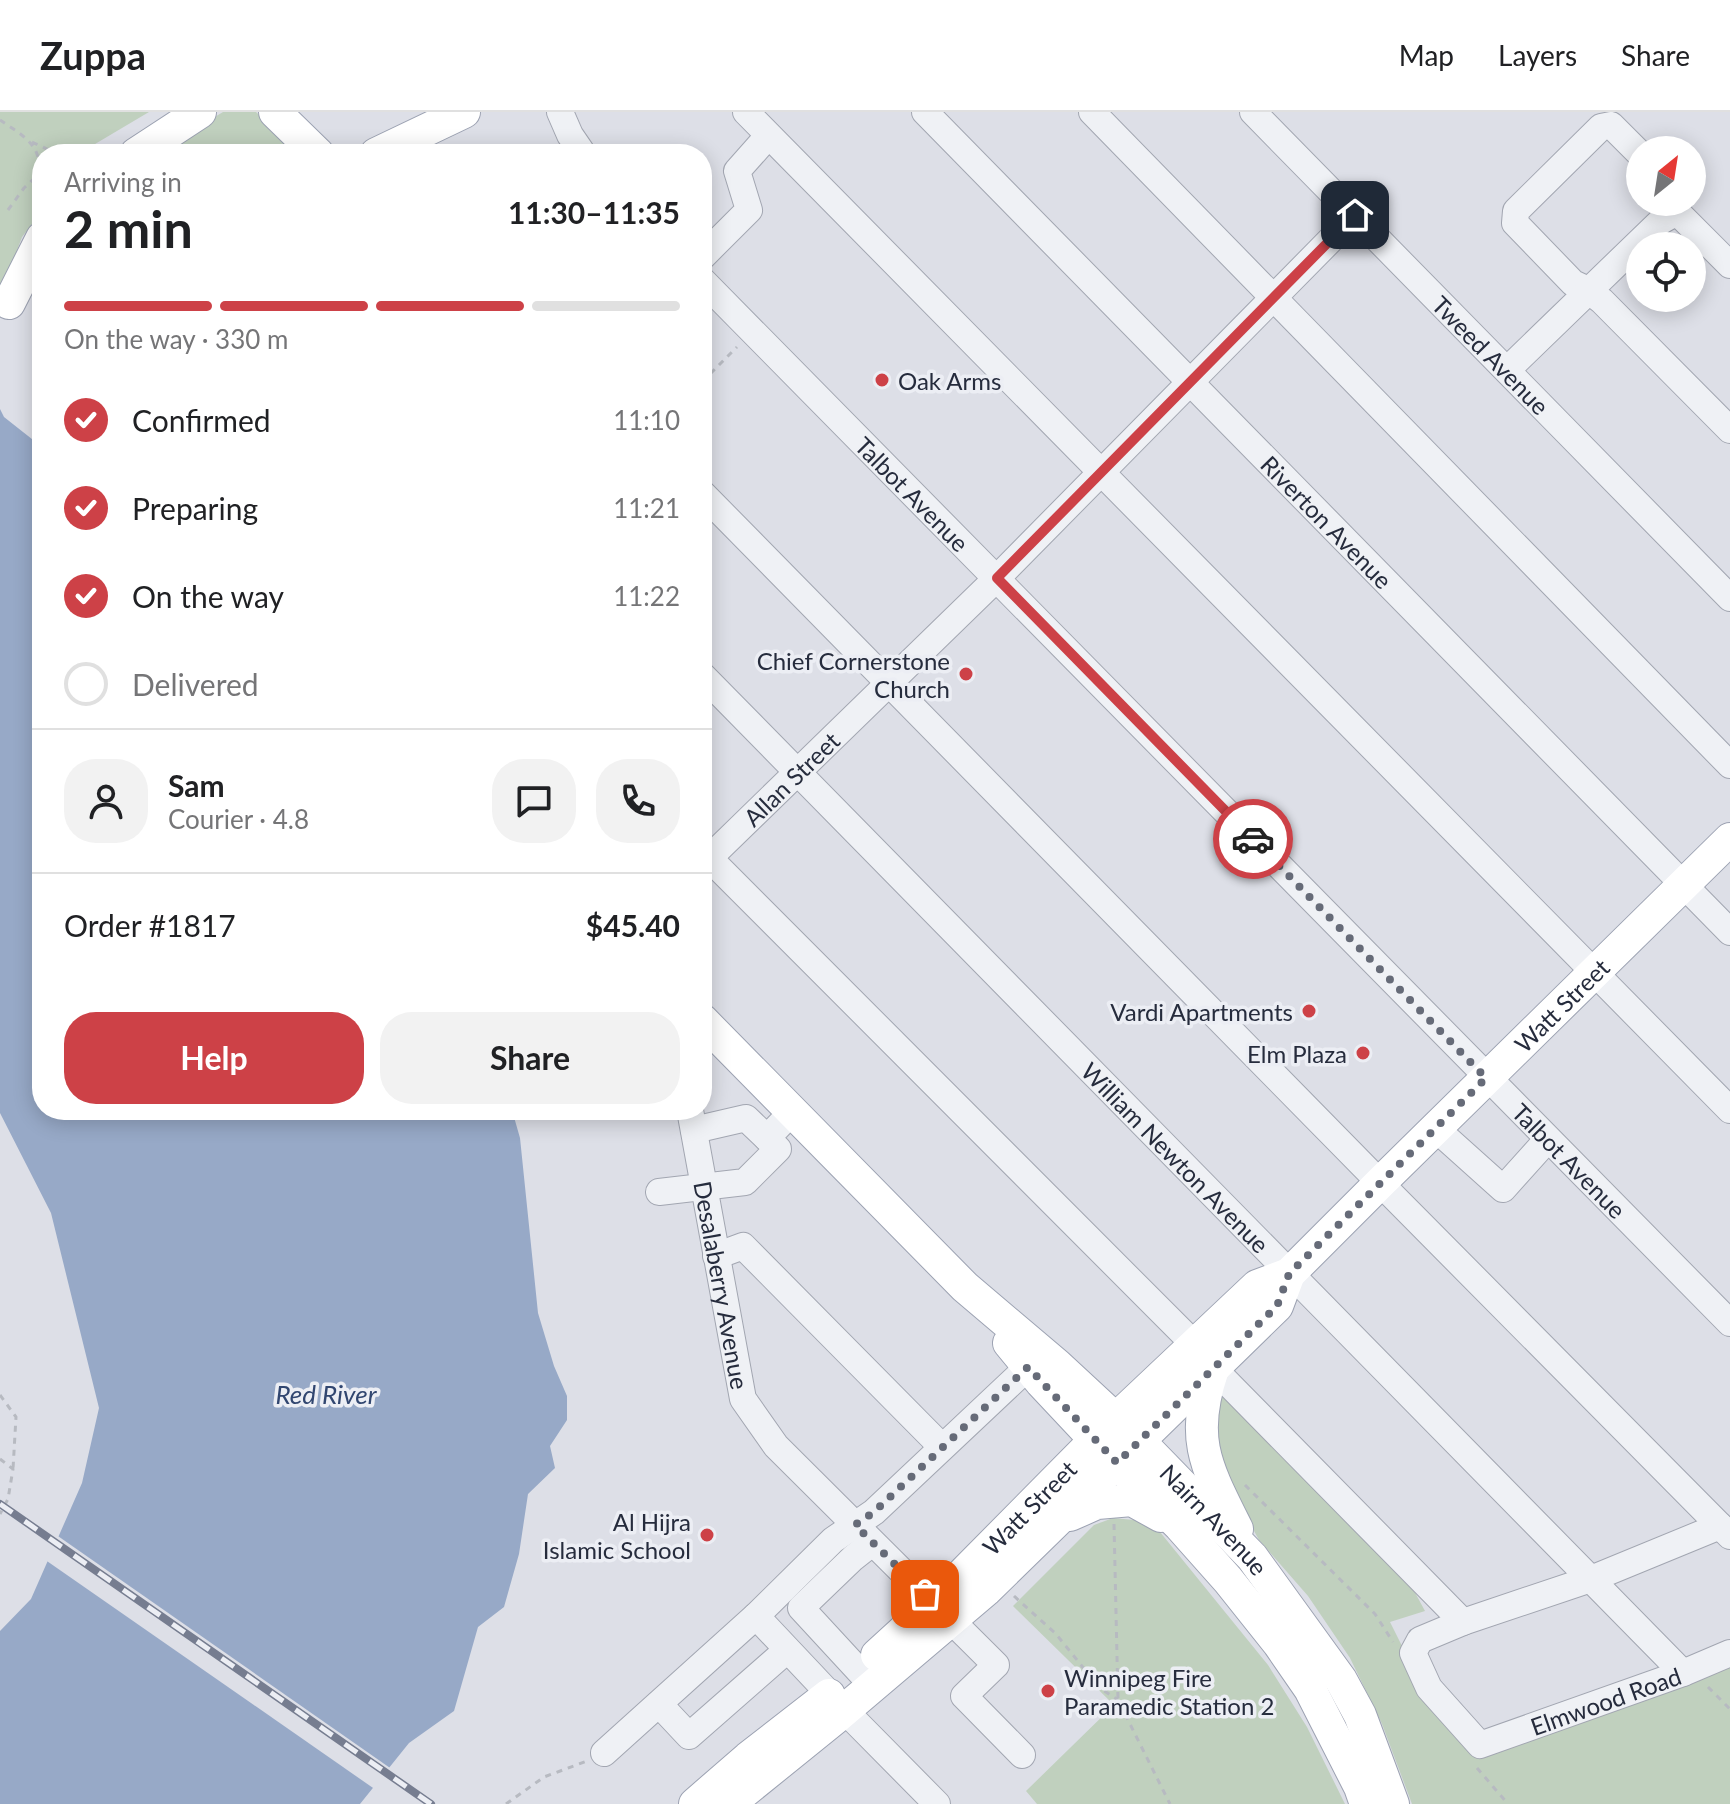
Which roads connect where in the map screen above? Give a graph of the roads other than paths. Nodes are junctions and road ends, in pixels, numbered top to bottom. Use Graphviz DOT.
graph roads {
  1 [pos="200,112"];
  2 [pos="275,112"];
  3 [pos="464,112"];
  4 [pos="560,112"];
  5 [pos="746,112"];
  6 [pos="925,112"];
  7 [pos="1092,112"];
  8 [pos="1253,112"];
  9 [pos="768,136"];
  10 [pos="1626,140"];
  11 [pos="151,144"];
  12 [pos="308,144"];
  13 [pos="397,144"];
  14 [pos="576,144"];
  15 [pos="1355,215"];
  16 [pos="1667,216"];
  17 [pos="1685,216"];
  18 [pos="712,247"];
  19 [pos="32,256"];
  20 [pos="1730,265"];
  21 [pos="712,290"];
  22 [pos="1588,290"];
  23 [pos="32,298"];
  24 [pos="1274,299"];
  25 [pos="4,306"];
  26 [pos="1507,370"];
  27 [pos="1191,383"];
  28 [pos="1730,430"];
  29 [pos="1103,472"];
  30 [pos="712,503"];
  31 [pos="997,578"];
  32 [pos="1730,598"];
  33 [pos="889,684"];
  34 [pos="712,685"];
  35 [pos="1730,765"];
  36 [pos="797,772"];
  37 [pos="1730,839"];
  38 [pos="712,856"];
  39 [pos="712,868"];
  40 [pos="1683,884"];
  41 [pos="1730,932"];
  42 [pos="1594,973"];
  43 [pos="712,1034"];
  44 [pos="1486,1078"];
  45 [pos="1730,1110"];
  46 [pos="792,1112"];
  47 [pos="712,1119"];
  48 [pos="692,1120"];
  49 [pos="1435,1128"];
  50 [pos="767,1138"];
  51 [pos="1547,1140"];
  52 [pos="1380,1183"];
  53 [pos="704,1186"];
  54 [pos="659,1192"];
  55 [pos="716,1256"];
  56 [pos="1289,1274"];
  57 [pos="965,1287"];
  58 [pos="1730,1323"];
  59 [pos="1204,1356"];
  60 [pos="1028,1367"];
  61 [pos="1117,1441"];
  62 [pos="942,1447"];
  63 [pos="1056,1521"];
  64 [pos="1180,1526"];
  65 [pos="1725,1531"];
  66 [pos="864,1534"];
  67 [pos="1252,1557"];
  68 [pos="1591,1579"];
  69 [pos="792,1599"];
  70 [pos="942,1611"];
  71 [pos="756,1616"];
  72 [pos="1463,1622"];
  73 [pos="787,1650"];
  74 [pos="1730,1653"];
  75 [pos="1687,1671"];
  76 [pos="866,1678"];
  77 [pos="837,1702"];
  78 [pos="659,1704"];
  79 [pos="1022,1755"];
  80 [pos="599,1756"];
  81 [pos="695,1804"];
  82 [pos="729,1804"];
  83 [pos="937,1804"];
  84 [pos="1366,1804"];
  85 [pos="1393,1804"];
  1 -- 11 [label="main road"];
  2 -- 12 [label="main road"];
  3 -- 13 [label="main road"];
  4 -- 14 [label="street"];
  5 -- 9 [label="street"];
  6 -- 27 [label="street, Riverton Avenue"];
  7 -- 24 [label="street"];
  8 -- 15 [label="street, Tweed Avenue"];
  9 -- 18 [label="street"];
  9 -- 29 [label="street"];
  10 -- 22 [label="street"];
  15 -- 24 [label="street, Allan Street"];
  15 -- 26 [label="street, Tweed Avenue"];
  16 -- 22 [label="street"];
  17 -- 20 [label="street"];
  19 -- 25 [label="main road"];
  21 -- 31 [label="street, Talbot Avenue"];
  22 -- 26 [label="street"];
  22 -- 28 [label="street"];
  23 -- 25 [label="main road"];
  24 -- 27 [label="street, Allan Street"];
  24 -- 35 [label="street"];
  26 -- 32 [label="street, Tweed Avenue"];
  27 -- 29 [label="street, Allan Street"];
  27 -- 40 [label="street, Riverton Avenue"];
  29 -- 31 [label="street, Allan Street"];
  29 -- 42 [label="street"];
  30 -- 33 [label="street"];
  31 -- 33 [label="street, Allan Street"];
  31 -- 44 [label="street, Talbot Avenue"];
  33 -- 36 [label="street, Allan Street"];
  33 -- 52 [label="street"];
  34 -- 36 [label="street, William Newton Avenue"];
  36 -- 38 [label="street, Allan Street"];
  36 -- 56 [label="street, William Newton Avenue"];
  37 -- 40 [label="main road, Watt Street"];
  39 -- 59 [label="street"];
  40 -- 41 [label="street, Riverton Avenue"];
  40 -- 42 [label="main road, Watt Street"];
  42 -- 44 [label="main road, Watt Street"];
  42 -- 45 [label="street"];
  43 -- 46 [label="main road, Nairn Avenue"];
  44 -- 49 [label="main road, Watt Street"];
  44 -- 51 [label="street, Talbot Avenue"];
  46 -- 50 [label="street"];
  46 -- 57 [label="main road, Nairn Avenue"];
  47 -- 50 [label="street"];
  48 -- 53 [label="street, Desalaberry Avenue"];
  49 -- 51 [label="street"];
  49 -- 52 [label="main road, Watt Street"];
  50 -- 53 [label="street"];
  51 -- 58 [label="street, Talbot Avenue"];
  52 -- 56 [label="main road, Watt Street"];
  52 -- 65 [label="street"];
  53 -- 54 [label="street"];
  53 -- 55 [label="street, Desalaberry Avenue"];
  55 -- 62 [label="street"];
  55 -- 66 [label="street, Desalaberry Avenue"];
  56 -- 59 [label="main road, Watt Street"];
  56 -- 68 [label="street, William Newton Avenue"];
  57 -- 60 [label="main road, Nairn Avenue"];
  57 -- 61 [label="main road, Nairn Avenue"];
  59 -- 61 [label="main road, Watt Street"];
  59 -- 67 [label="main road"];
  59 -- 72 [label="street"];
  60 -- 61 [label="main road, Nairn Avenue"];
  60 -- 62 [label="street"];
  61 -- 63 [label="main road, Watt Street"];
  61 -- 64 [label="main road, Nairn Avenue"];
  61 -- 67 [label="main road, Nairn Avenue"];
  61 -- 70 [label="main road, Watt Street"];
  62 -- 66 [label="street"];
  63 -- 64 [label="main road"];
  63 -- 70 [label="main road, Watt Street"];
  64 -- 84 [label="main road, Nairn Avenue"];
  65 -- 68 [label="street"];
  66 -- 69 [label="street"];
  66 -- 70 [label="street, Desalaberry Avenue"];
  67 -- 85 [label="main road, Nairn Avenue"];
  68 -- 72 [label="street"];
  68 -- 75 [label="street, William Newton Avenue"];
  69 -- 71 [label="street"];
  69 -- 76 [label="street"];
  70 -- 76 [label="main road, Watt Street"];
  70 -- 79 [label="street, Desalaberry Avenue"];
  71 -- 73 [label="street"];
  71 -- 78 [label="street"];
  72 -- 75 [label="street, Elmwood Road"];
  73 -- 77 [label="street"];
  73 -- 78 [label="street"];
  74 -- 75 [label="street, Elmwood Road"];
  76 -- 77 [label="main road, Watt Street"];
  77 -- 81 [label="main road, Watt Street"];
  77 -- 82 [label="main road, Watt Street"];
  77 -- 83 [label="street"];
  78 -- 80 [label="street"];
}
